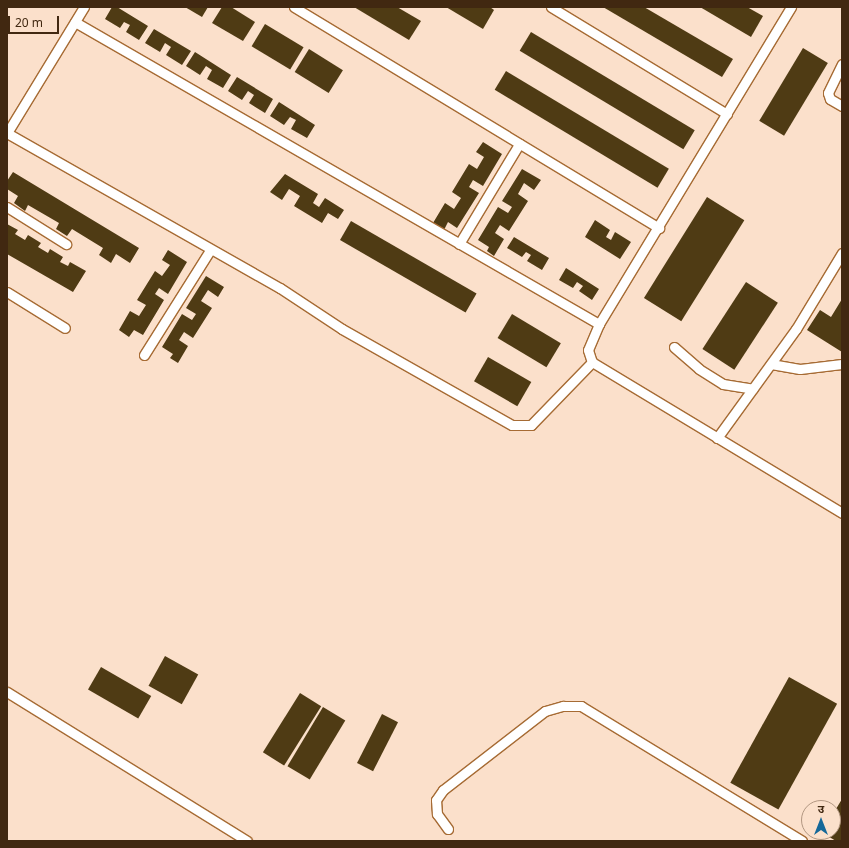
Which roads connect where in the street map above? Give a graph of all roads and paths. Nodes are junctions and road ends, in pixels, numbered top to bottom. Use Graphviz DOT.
graph roads {
  1 [pos="84,7"];
  2 [pos="294,7"];
  3 [pos="551,7"];
  4 [pos="791,7"];
  5 [pos="75,22"];
  6 [pos="842,64"];
  7 [pos="842,106"];
  8 [pos="727,114"];
  9 [pos="7,133"];
  10 [pos="519,144"];
  11 [pos="7,206"];
  12 [pos="659,228"];
  13 [pos="66,244"];
  14 [pos="459,244"];
  15 [pos="210,250"];
  16 [pos="842,253"];
  17 [pos="7,292"];
  18 [pos="599,324"];
  19 [pos="65,328"];
  20 [pos="674,347"];
  21 [pos="144,355"];
  22 [pos="592,362"];
  23 [pos="771,364"];
  24 [pos="842,364"];
  25 [pos="753,389"];
  26 [pos="717,438"];
  27 [pos="842,513"];
  28 [pos="7,692"];
  29 [pos="448,829"];
  30 [pos="247,841"];
  31 [pos="802,841"];
  1 -- 5 [label="lane"];
  2 -- 10 [label="lane"];
  3 -- 8 [label="lane"];
  4 -- 8 [label="lane"];
  5 -- 9 [label="lane"];
  5 -- 14 [label="lane"];
  6 -- 7 [label="lane"];
  8 -- 12 [label="lane"];
  9 -- 15 [label="lane"];
  10 -- 12 [label="lane"];
  10 -- 14 [label="lane"];
  11 -- 13 [label="lane"];
  12 -- 18 [label="lane"];
  14 -- 18 [label="lane"];
  15 -- 21 [label="lane"];
  15 -- 22 [label="lane"];
  16 -- 23 [label="lane"];
  17 -- 19 [label="lane"];
  18 -- 22 [label="lane"];
  20 -- 25 [label="lane"];
  22 -- 26 [label="lane"];
  23 -- 24 [label="lane"];
  23 -- 25 [label="lane"];
  25 -- 26 [label="lane"];
  26 -- 27 [label="lane"];
  28 -- 30 [label="lane"];
  29 -- 31 [label="lane"];
}
